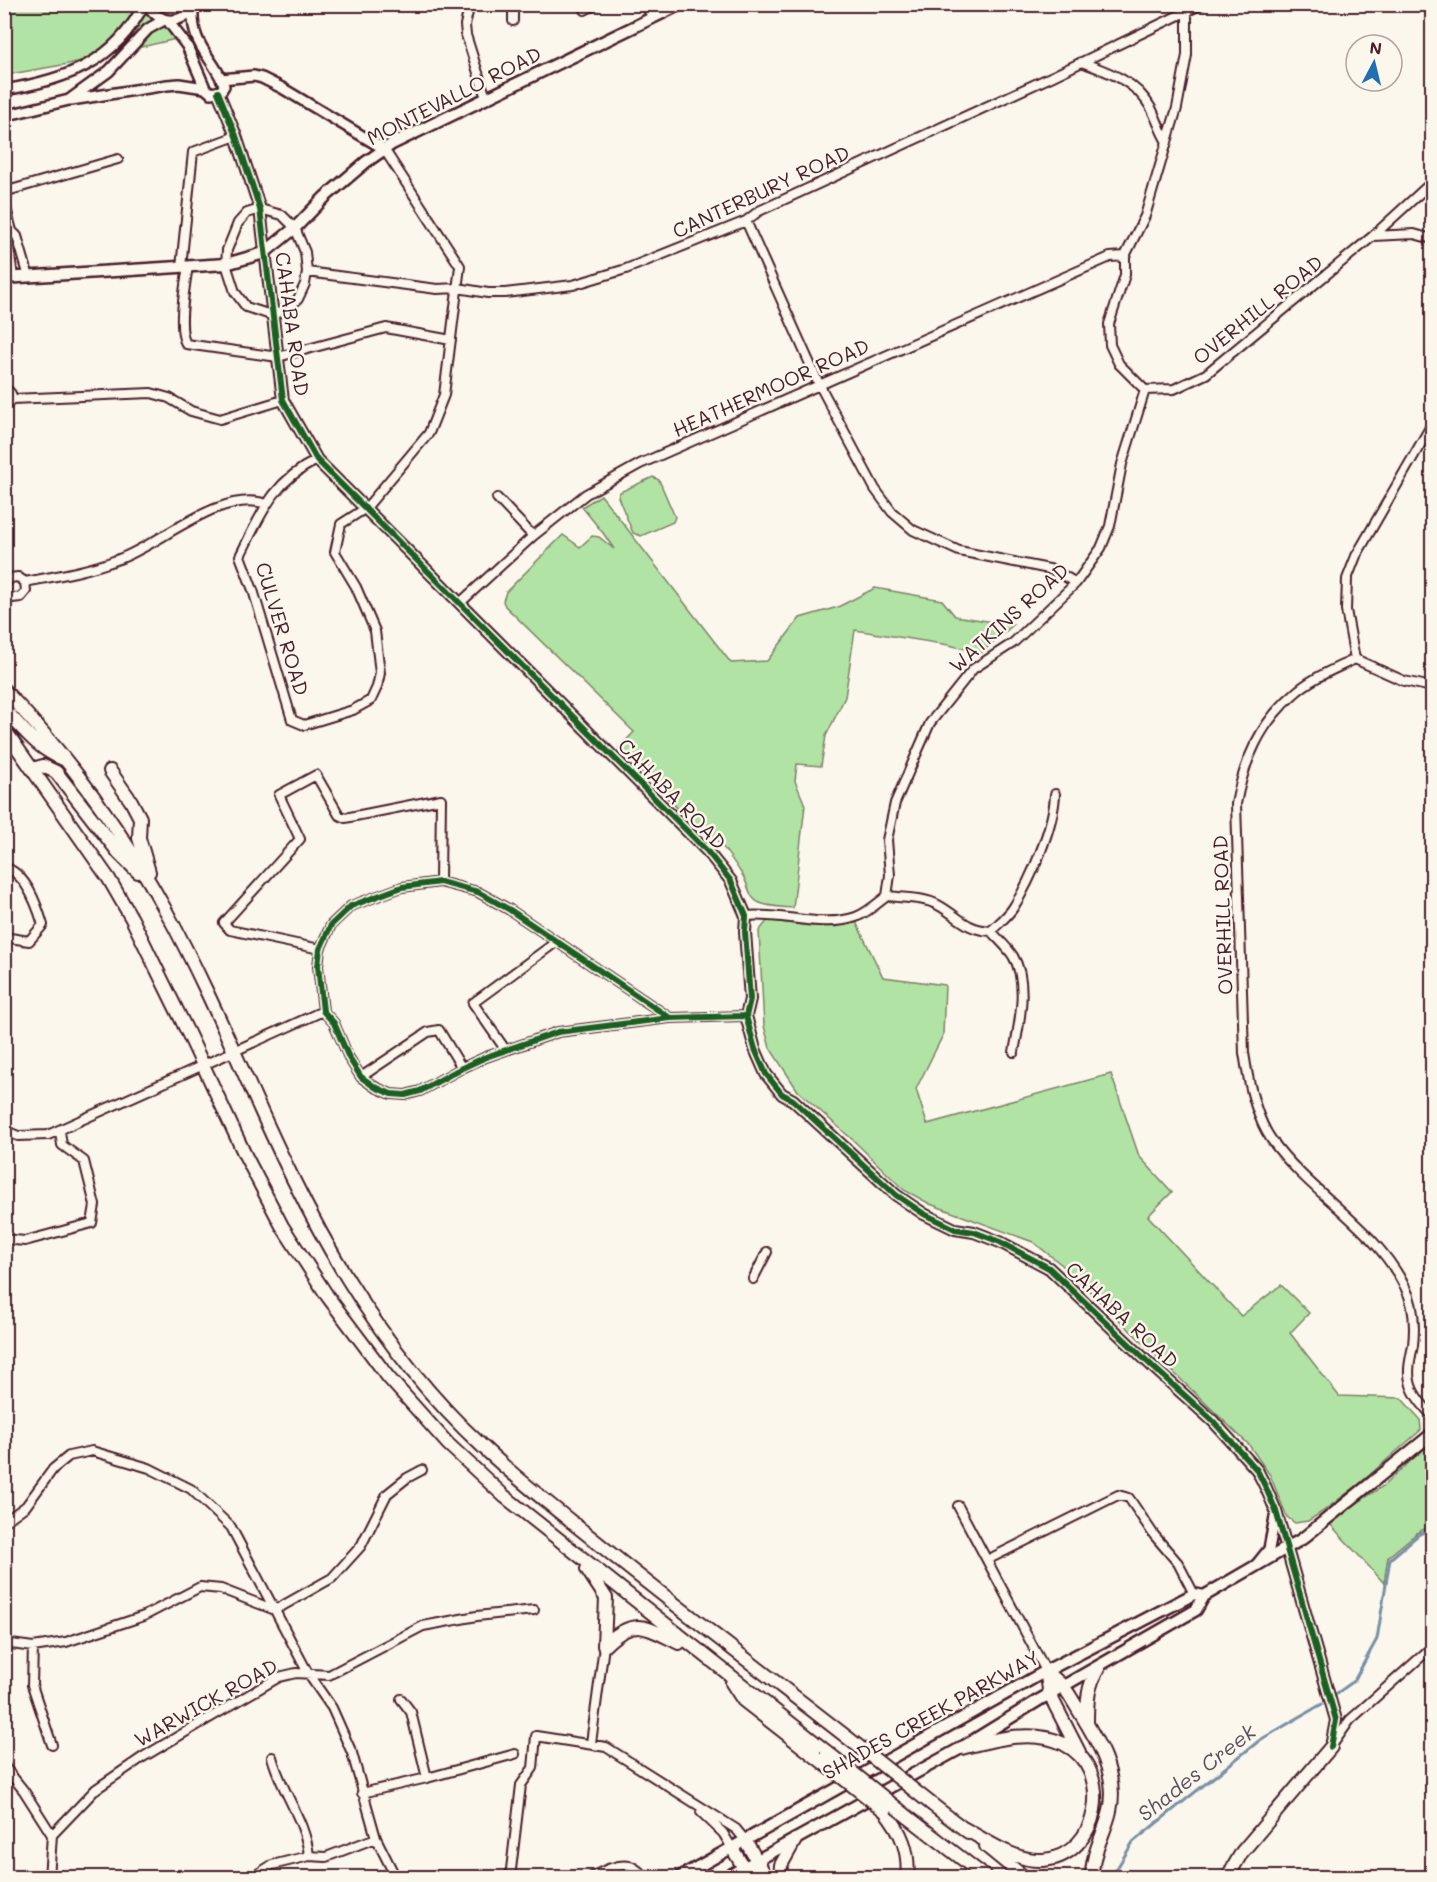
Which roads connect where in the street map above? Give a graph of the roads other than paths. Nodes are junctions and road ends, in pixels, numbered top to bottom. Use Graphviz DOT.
graph roads {
  1 [pos="146,4"];
  2 [pos="470,4"];
  3 [pos="513,4"];
  4 [pos="597,4"];
  5 [pos="645,4"];
  6 [pos="681,4"];
  7 [pos="1202,4"];
  8 [pos="193,6"];
  9 [pos="585,9"];
  10 [pos="1187,9"];
  11 [pos="653,18"];
  12 [pos="166,20"];
  13 [pos="513,21"];
  14 [pos="1081,62"];
  15 [pos="221,79"];
  16 [pos="205,88"];
  17 [pos="4,90"];
  18 [pos="218,92"];
  19 [pos="486,98"];
  20 [pos="69,100"];
  21 [pos="4,116"];
  22 [pos="236,136"];
  23 [pos="1167,142"];
  24 [pos="384,149"];
  25 [pos="118,159"];
  26 [pos="1432,182"];
  27 [pos="4,192"];
  28 [pos="4,200"];
  29 [pos="260,209"];
  30 [pos="746,221"];
  31 [pos="296,228"];
  32 [pos="12,231"];
  33 [pos="1373,236"];
  34 [pos="1432,239"];
  35 [pos="264,253"];
  36 [pos="1125,256"];
  37 [pos="226,264"];
  38 [pos="185,266"];
  39 [pos="307,272"];
  40 [pos="9,277"];
  41 [pos="29,277"];
  42 [pos="458,288"];
  43 [pos="271,315"];
  44 [pos="451,340"];
  45 [pos="278,357"];
  46 [pos="819,384"];
  47 [pos="4,389"];
  48 [pos="1145,390"];
  49 [pos="12,399"];
  50 [pos="283,400"];
  51 [pos="4,405"];
  52 [pos="1432,424"];
  53 [pos="317,460"];
  54 [pos="497,498"];
  55 [pos="267,504"];
  56 [pos="366,508"];
  57 [pos="533,536"];
  58 [pos="25,582"];
  59 [pos="1076,584"];
  60 [pos="461,603"];
  61 [pos="1355,659"];
  62 [pos="1432,687"];
  63 [pos="4,690"];
  64 [pos="4,708"];
  65 [pos="4,729"];
  66 [pos="64,759"];
  67 [pos="33,769"];
  68 [pos="110,771"];
  69 [pos="1055,794"];
  70 [pos="4,867"];
  71 [pos="440,882"];
  72 [pos="152,887"];
  73 [pos="887,896"];
  74 [pos="746,916"];
  75 [pos="991,931"];
  76 [pos="4,937"];
  77 [pos="556,942"];
  78 [pos="320,949"];
  79 [pos="323,1011"];
  80 [pos="746,1016"];
  81 [pos="669,1018"];
  82 [pos="505,1049"];
  83 [pos="233,1051"];
  84 [pos="1014,1052"];
  85 [pos="202,1066"];
  86 [pos="462,1068"];
  87 [pos="362,1077"];
  88 [pos="4,1130"];
  89 [pos="60,1131"];
  90 [pos="4,1239"];
  91 [pos="767,1252"];
  92 [pos="753,1279"];
  93 [pos="1432,1415"];
  94 [pos="1432,1434"];
  95 [pos="422,1470"];
  96 [pos="958,1506"];
  97 [pos="1276,1512"];
  98 [pos="4,1522"];
  99 [pos="1286,1548"];
  100 [pos="579,1557"];
  101 [pos="987,1560"];
  102 [pos="1255,1567"];
  103 [pos="1199,1595"];
  104 [pos="275,1610"];
  105 [pos="534,1610"];
  106 [pos="4,1643"];
  107 [pos="604,1646"];
  108 [pos="33,1647"];
  109 [pos="1432,1647"];
  110 [pos="699,1652"];
  111 [pos="1099,1667"];
  112 [pos="1046,1671"];
  113 [pos="309,1675"];
  114 [pos="1064,1687"];
  115 [pos="1050,1695"];
  116 [pos="401,1700"];
  117 [pos="1087,1725"];
  118 [pos="591,1743"];
  119 [pos="52,1744"];
  120 [pos="1331,1747"];
  121 [pos="961,1748"];
  122 [pos="515,1754"];
  123 [pos="822,1755"];
  124 [pos="272,1757"];
  125 [pos="1082,1757"];
  126 [pos="4,1766"];
  127 [pos="427,1778"];
  128 [pos="362,1792"];
  129 [pos="689,1800"];
  130 [pos="963,1828"];
  131 [pos="52,1835"];
  132 [pos="376,1838"];
  133 [pos="746,1840"];
  134 [pos="795,1840"];
  135 [pos="732,1848"];
  136 [pos="309,1856"];
  137 [pos="756,1860"];
  138 [pos="747,1872"];
  139 [pos="49,1878"];
  140 [pos="251,1878"];
  141 [pos="396,1878"];
  142 [pos="510,1878"];
  143 [pos="590,1878"];
  144 [pos="646,1878"];
  145 [pos="678,1878"];
  146 [pos="726,1878"];
  147 [pos="767,1878"];
  148 [pos="780,1878"];
  149 [pos="907,1878"];
  150 [pos="987,1878"];
  151 [pos="1025,1878"];
  152 [pos="1092,1878"];
  153 [pos="1227,1878"];
  1 -- 12 [label="street"];
  1 -- 17 [label="street"];
  2 -- 19 [label="street"];
  3 -- 13 [label="street"];
  4 -- 9 [label="street"];
  5 -- 11 [label="street"];
  6 -- 11 [label="main road, MONTEVALLO ROAD"];
  7 -- 10 [label="street, CANTERBURY ROAD"];
  8 -- 12 [label="street"];
  8 -- 15 [label="street"];
  10 -- 14 [label="street, CANTERBURY ROAD"];
  10 -- 23 [label="street"];
  11 -- 19 [label="main road, MONTEVALLO ROAD"];
  12 -- 16 [label="street"];
  12 -- 20 [label="street"];
  14 -- 23 [label="street"];
  14 -- 30 [label="street, CANTERBURY ROAD"];
  15 -- 18 [label="street"];
  15 -- 24 [label="street, CULVER ROAD"];
  16 -- 18 [label="street"];
  16 -- 20 [label="street"];
  18 -- 22 [label="street, CAHABA ROAD"];
  19 -- 24 [label="main road, MONTEVALLO ROAD"];
  20 -- 21 [label="street"];
  22 -- 29 [label="street, CAHABA ROAD"];
  22 -- 38 [label="street"];
  23 -- 36 [label="street"];
  24 -- 31 [label="main road, MONTEVALLO ROAD"];
  24 -- 42 [label="street, CULVER ROAD"];
  25 -- 27 [label="street"];
  26 -- 33 [label="street, OVERHILL ROAD"];
  28 -- 32 [label="street"];
  29 -- 31 [label="street"];
  29 -- 35 [label="street, CAHABA ROAD"];
  29 -- 37 [label="street"];
  30 -- 42 [label="street, CANTERBURY ROAD"];
  30 -- 46 [label="street"];
  31 -- 35 [label="main road, MONTEVALLO ROAD"];
  31 -- 39 [label="street"];
  32 -- 40 [label="street"];
  32 -- 41 [label="street"];
  33 -- 34 [label="street"];
  33 -- 48 [label="street, OVERHILL ROAD"];
  35 -- 37 [label="main road"];
  35 -- 43 [label="street, CAHABA ROAD"];
  36 -- 46 [label="street, HEATHERMOOR ROAD"];
  36 -- 48 [label="street"];
  37 -- 38 [label="main road"];
  37 -- 43 [label="street"];
  38 -- 41 [label="main road"];
  38 -- 45 [label="street"];
  39 -- 42 [label="street, CANTERBURY ROAD"];
  39 -- 43 [label="street"];
  40 -- 41 [label="main road"];
  42 -- 44 [label="street, CULVER ROAD"];
  43 -- 45 [label="street, CAHABA ROAD"];
  44 -- 45 [label="street"];
  44 -- 56 [label="street, CULVER ROAD"];
  45 -- 50 [label="street, CAHABA ROAD"];
  46 -- 57 [label="street, HEATHERMOOR ROAD"];
  46 -- 59 [label="street"];
  47 -- 49 [label="street"];
  48 -- 59 [label="street, WATKINS ROAD"];
  49 -- 50 [label="street"];
  49 -- 51 [label="street"];
  50 -- 53 [label="street, CAHABA ROAD"];
  52 -- 61 [label="street"];
  53 -- 55 [label="street"];
  53 -- 56 [label="street, CAHABA ROAD"];
  54 -- 57 [label="street"];
  55 -- 56 [label="street, CULVER ROAD"];
  55 -- 58 [label="street"];
  56 -- 60 [label="street, CAHABA ROAD"];
  57 -- 60 [label="street, HEATHERMOOR ROAD"];
  59 -- 73 [label="street, WATKINS ROAD"];
  60 -- 74 [label="street, CAHABA ROAD"];
  61 -- 62 [label="street"];
  61 -- 93 [label="street, OVERHILL ROAD"];
  63 -- 66 [label="highway"];
  64 -- 66 [label="highway"];
  65 -- 67 [label="highway"];
  66 -- 72 [label="highway"];
  67 -- 72 [label="highway"];
  67 -- 85 [label="highway"];
  68 -- 72 [label="highway"];
  69 -- 75 [label="street"];
  70 -- 76 [label="street"];
  71 -- 77 [label="street"];
  71 -- 78 [label="street"];
  71 -- 78 [label="street"];
  72 -- 83 [label="highway"];
  73 -- 74 [label="street"];
  73 -- 75 [label="street"];
  74 -- 80 [label="street, CAHABA ROAD"];
  75 -- 84 [label="street"];
  77 -- 81 [label="street"];
  77 -- 82 [label="street"];
  78 -- 79 [label="street"];
  79 -- 83 [label="street"];
  79 -- 87 [label="street"];
  80 -- 81 [label="street"];
  80 -- 97 [label="street, CAHABA ROAD"];
  81 -- 82 [label="street"];
  82 -- 86 [label="street"];
  83 -- 85 [label="street"];
  83 -- 130 [label="highway, bridge"];
  85 -- 89 [label="street"];
  85 -- 100 [label="highway"];
  86 -- 87 [label="street"];
  86 -- 87 [label="street"];
  88 -- 89 [label="street"];
  89 -- 90 [label="street"];
  91 -- 92 [label="street"];
  94 -- 99 [label="main road, SHADES CREEK PARKWAY"];
  95 -- 104 [label="street"];
  96 -- 101 [label="street"];
  97 -- 99 [label="street, CAHABA ROAD"];
  97 -- 102 [label="street"];
  98 -- 104 [label="street"];
  99 -- 102 [label="main road, SHADES CREEK PARKWAY"];
  99 -- 120 [label="street, CAHABA ROAD"];
  100 -- 107 [label="highway"];
  100 -- 110 [label="highway"];
  101 -- 103 [label="street"];
  101 -- 112 [label="street"];
  102 -- 103 [label="main road, SHADES CREEK PARKWAY"];
  103 -- 111 [label="main road, SHADES CREEK PARKWAY"];
  103 -- 112 [label="main road, SHADES CREEK PARKWAY"];
  104 -- 108 [label="street"];
  104 -- 113 [label="street"];
  105 -- 113 [label="street, WARWICK ROAD"];
  106 -- 108 [label="street"];
  107 -- 110 [label="highway"];
  107 -- 118 [label="street"];
  108 -- 119 [label="street"];
  109 -- 120 [label="street"];
  110 -- 123 [label="highway"];
  111 -- 114 [label="main road, SHADES CREEK PARKWAY"];
  111 -- 117 [label="highway"];
  112 -- 114 [label="highway"];
  112 -- 115 [label="highway"];
  112 -- 133 [label="main road, SHADES CREEK PARKWAY"];
  113 -- 128 [label="street"];
  113 -- 131 [label="street, WARWICK ROAD"];
  114 -- 115 [label="main road, SHADES CREEK PARKWAY"];
  114 -- 117 [label="highway"];
  115 -- 121 [label="main road, SHADES CREEK PARKWAY"];
  115 -- 125 [label="highway"];
  116 -- 127 [label="street"];
  117 -- 152 [label="highway"];
  118 -- 129 [label="street"];
  118 -- 142 [label="street"];
  120 -- 153 [label="highway"];
  121 -- 125 [label="highway"];
  121 -- 134 [label="main road, SHADES CREEK PARKWAY"];
  122 -- 127 [label="street"];
  123 -- 149 [label="highway, bridge"];
  123 -- 150 [label="highway, bridge"];
  124 -- 136 [label="street"];
  125 -- 130 [label="highway"];
  126 -- 131 [label="street"];
  127 -- 128 [label="street"];
  128 -- 132 [label="street"];
  129 -- 133 [label="street"];
  129 -- 135 [label="street"];
  130 -- 151 [label="highway"];
  131 -- 139 [label="street"];
  132 -- 136 [label="street"];
  132 -- 141 [label="street"];
  133 -- 135 [label="main road, SHADES CREEK PARKWAY"];
  133 -- 137 [label="highway"];
  134 -- 137 [label="main road, SHADES CREEK PARKWAY"];
  134 -- 148 [label="highway"];
  135 -- 138 [label="highway"];
  135 -- 145 [label="main road, SHADES CREEK PARKWAY"];
  136 -- 140 [label="street"];
  137 -- 138 [label="main road, SHADES CREEK PARKWAY"];
  137 -- 147 [label="highway"];
  138 -- 146 [label="main road, SHADES CREEK PARKWAY"];
  143 -- 144 [label="street"];
}
